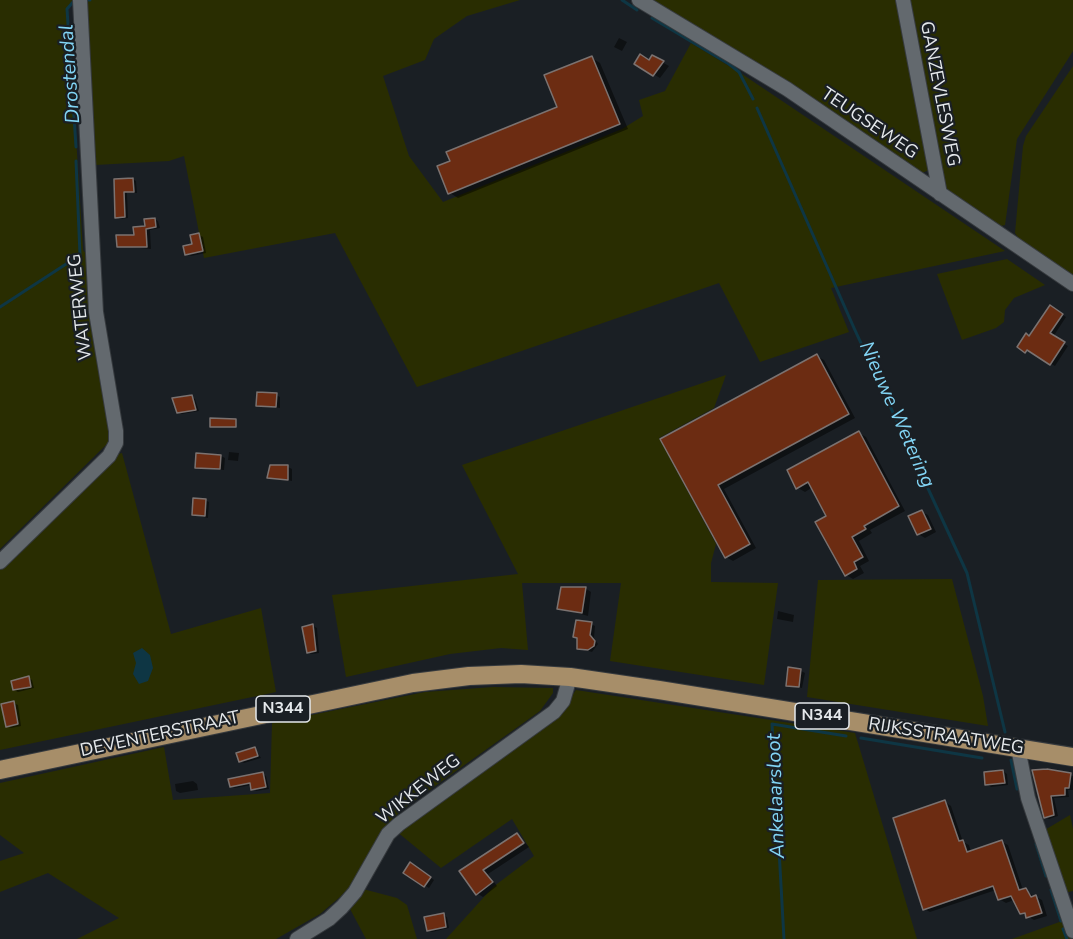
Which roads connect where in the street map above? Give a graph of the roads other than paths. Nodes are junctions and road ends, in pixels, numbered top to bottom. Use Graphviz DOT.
graph roads {
  1 [pos="80,0"];
  2 [pos="639,0"];
  3 [pos="903,0"];
  4 [pos="940,194"];
  5 [pos="1073,284"];
  6 [pos="0,562"];
  7 [pos="570,677"];
  8 [pos="1018,748"];
  9 [pos="1073,757"];
  10 [pos="0,770"];
  11 [pos="1073,931"];
  12 [pos="297,939"];
  1 -- 6 [label="street, WATERWEG"];
  2 -- 4 [label="street, TEUGSEWEG"];
  3 -- 4 [label="street, GANZEVLESWEG"];
  4 -- 5 [label="street, TEUGSEWEG"];
  7 -- 8 [label="main road, RIJKSSTRAATWEG / N344"];
  7 -- 10 [label="main road, DEVENTERSTRAAT / N344"];
  7 -- 12 [label="street, WIKKEWEG"];
  8 -- 9 [label="main road, RIJKSSTRAATWEG / N344"];
  8 -- 11 [label="street"];
}
